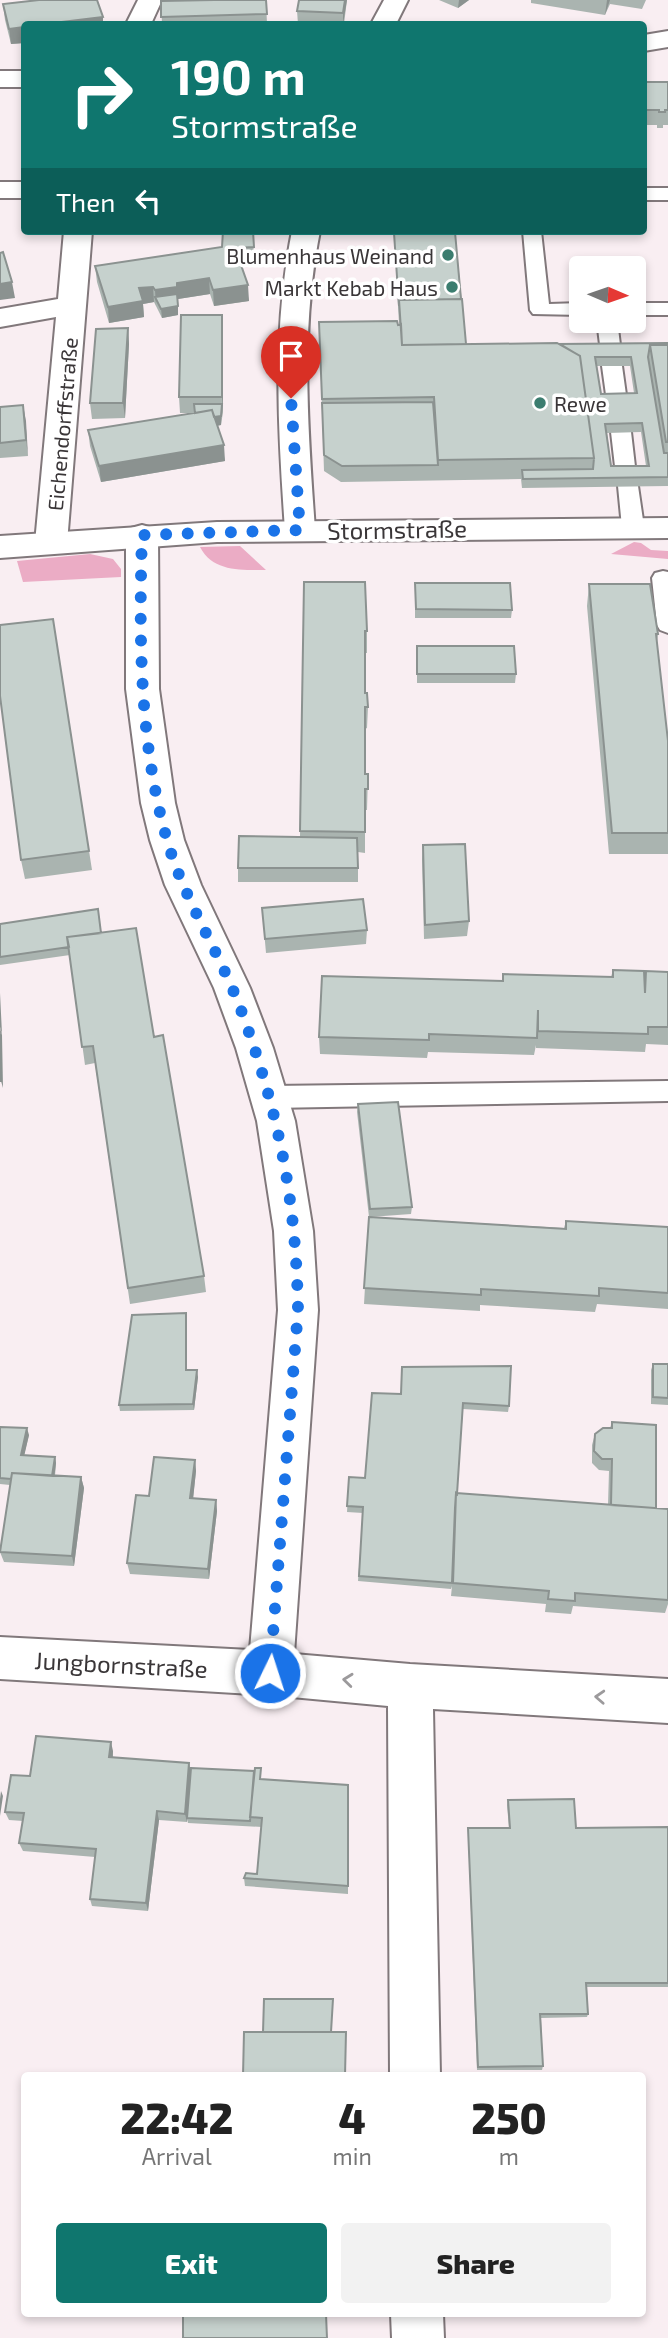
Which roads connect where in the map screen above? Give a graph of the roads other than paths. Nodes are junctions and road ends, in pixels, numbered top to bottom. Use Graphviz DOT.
graph roads {
  1 [pos="150,0"];
  2 [pos="396,0"];
  3 [pos="140,21"];
  4 [pos="386,21"];
  5 [pos="668,40"];
  6 [pos="647,43"];
  7 [pos="0,79"];
  8 [pos="21,79"];
  9 [pos="0,190"];
  10 [pos="21,190"];
  11 [pos="647,194"];
  12 [pos="668,194"];
  13 [pos="78,235"];
  14 [pos="305,235"];
  15 [pos="532,235"];
  16 [pos="73,305"];
  17 [pos="569,309"];
  18 [pos="646,309"];
  19 [pos="668,309"];
  20 [pos="0,318"];
  21 [pos="609,333"];
  22 [pos="617,402"];
  23 [pos="621,432"];
  24 [pos="633,527"];
  25 [pos="668,528"];
  26 [pos="300,530"];
  27 [pos="142,535"];
  28 [pos="51,543"];
  29 [pos="0,547"];
  30 [pos="663,578"];
  31 [pos="668,625"];
  32 [pos="668,1091"];
  33 [pos="271,1097"];
  34 [pos="0,1658"];
  35 [pos="270,1673"];
  36 [pos="410,1686"];
  37 [pos="668,1701"];
  38 [pos="415,2072"];
  39 [pos="418,2317"];
  40 [pos="418,2338"];
  1 -- 3 [label="street"];
  2 -- 4 [label="street"];
  5 -- 6 [label="street"];
  7 -- 8 [label="street"];
  9 -- 10 [label="street"];
  11 -- 12 [label="lane"];
  13 -- 16 [label="street, Eichendorffstraße"];
  14 -- 26 [label="street"];
  15 -- 17 [label="lane"];
  16 -- 20 [label="street, Eichendorffstraße"];
  16 -- 28 [label="street, Eichendorffstraße"];
  18 -- 19 [label="lane"];
  21 -- 22 [label="lane"];
  23 -- 24 [label="lane"];
  24 -- 25 [label="street, Stormstraße"];
  24 -- 26 [label="street, Stormstraße"];
  26 -- 27 [label="street, Stormstraße"];
  27 -- 28 [label="street, Stormstraße"];
  27 -- 33 [label="street"];
  28 -- 29 [label="street, Stormstraße"];
  30 -- 31 [label="lane"];
  32 -- 33 [label="lane"];
  33 -- 35 [label="street"];
  34 -- 35 [label="street, Jungbornstraße"];
  36 -- 35 [label="street, Jungbornstraße, one-way"];
  37 -- 36 [label="street, Jungbornstraße, one-way"];
  36 -- 38 [label="street"];
  39 -- 40 [label="street"];
}
